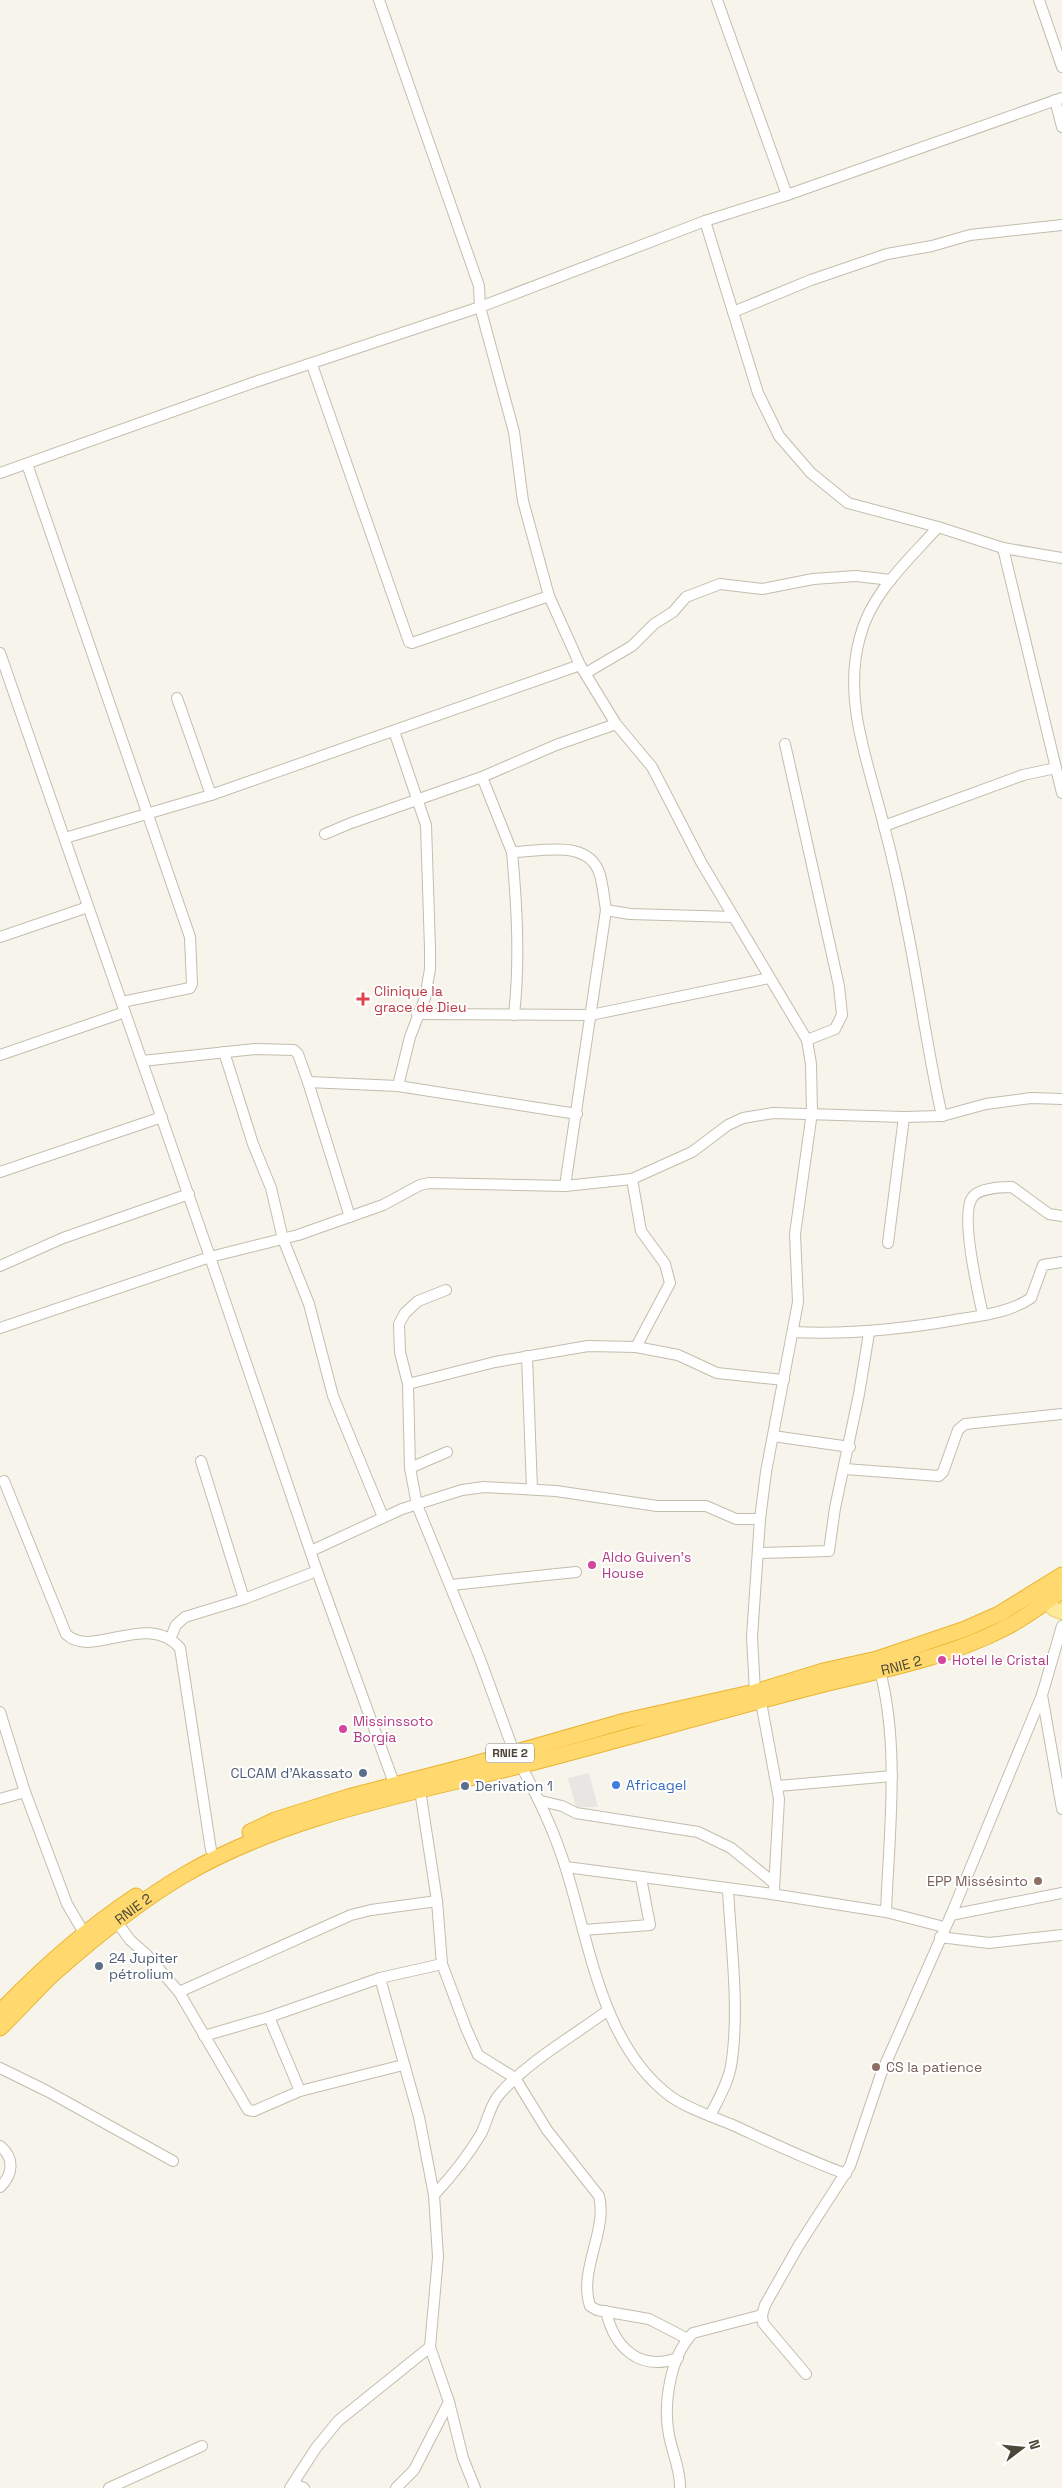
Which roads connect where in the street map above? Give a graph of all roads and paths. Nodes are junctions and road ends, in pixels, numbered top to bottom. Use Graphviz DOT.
graph roads {
  1 [pos="379,0"];
  2 [pos="717,0"];
  3 [pos="1039,0"];
  4 [pos="1062,67"];
  5 [pos="1058,99"];
  6 [pos="1062,127"];
  7 [pos="786,195"];
  8 [pos="705,221"];
  9 [pos="1062,225"];
  10 [pos="480,307"];
  11 [pos="733,312"];
  12 [pos="312,364"];
  13 [pos="27,464"];
  14 [pos="0,473"];
  15 [pos="938,527"];
  16 [pos="1003,548"];
  17 [pos="1062,558"];
  18 [pos="891,580"];
  19 [pos="549,596"];
  20 [pos="0,653"];
  21 [pos="583,669"];
  22 [pos="177,698"];
  23 [pos="616,724"];
  24 [pos="394,730"];
  25 [pos="785,744"];
  26 [pos="1056,768"];
  27 [pos="482,777"];
  28 [pos="1062,793"];
  29 [pos="211,794"];
  30 [pos="418,799"];
  31 [pos="146,815"];
  32 [pos="884,826"];
  33 [pos="325,834"];
  34 [pos="65,838"];
  35 [pos="512,852"];
  36 [pos="88,907"];
  37 [pos="606,910"];
  38 [pos="734,917"];
  39 [pos="0,937"];
  40 [pos="769,978"];
  41 [pos="123,1007"];
  42 [pos="417,1014"];
  43 [pos="591,1015"];
  44 [pos="514,1016"];
  45 [pos="807,1040"];
  46 [pos="224,1052"];
  47 [pos="0,1055"];
  48 [pos="142,1061"];
  49 [pos="308,1082"];
  50 [pos="398,1086"];
  51 [pos="1062,1099"];
  52 [pos="812,1112"];
  53 [pos="577,1114"];
  54 [pos="942,1116"];
  55 [pos="162,1117"];
  56 [pos="904,1117"];
  57 [pos="0,1172"];
  58 [pos="632,1179"];
  59 [pos="566,1186"];
  60 [pos="189,1194"];
  61 [pos="1062,1216"];
  62 [pos="350,1217"];
  63 [pos="283,1239"];
  64 [pos="888,1243"];
  65 [pos="210,1257"];
  66 [pos="1062,1262"];
  67 [pos="0,1266"];
  68 [pos="446,1290"];
  69 [pos="983,1315"];
  70 [pos="0,1328"];
  71 [pos="794,1332"];
  72 [pos="869,1333"];
  73 [pos="636,1347"];
  74 [pos="527,1356"];
  75 [pos="784,1380"];
  76 [pos="408,1384"];
  77 [pos="1062,1414"];
  78 [pos="773,1436"];
  79 [pos="850,1447"];
  80 [pos="447,1452"];
  81 [pos="200,1460"];
  82 [pos="410,1468"];
  83 [pos="845,1469"];
  84 [pos="4,1481"];
  85 [pos="532,1488"];
  86 [pos="417,1505"];
  87 [pos="383,1517"];
  88 [pos="760,1519"];
  89 [pos="311,1551"];
  90 [pos="758,1553"];
  91 [pos="317,1571"];
  92 [pos="576,1572"];
  93 [pos="1062,1575"];
  94 [pos="451,1585"];
  95 [pos="1062,1591"];
  96 [pos="1042,1597"];
  97 [pos="244,1599"];
  98 [pos="1062,1612"];
  99 [pos="1062,1626"];
  100 [pos="170,1637"];
  101 [pos="880,1671"];
  102 [pos="1042,1695"];
  103 [pos="758,1697"];
  104 [pos="0,1712"];
  105 [pos="514,1752"];
  106 [pos="521,1766"];
  107 [pos="892,1776"];
  108 [pos="395,1786"];
  109 [pos="778,1786"];
  110 [pos="420,1790"];
  111 [pos="26,1792"];
  112 [pos="0,1799"];
  113 [pos="541,1801"];
  114 [pos="1062,1809"];
  115 [pos="211,1850"];
  116 [pos="566,1867"];
  117 [pos="641,1878"];
  118 [pos="774,1883"];
  119 [pos="728,1890"];
  120 [pos="1062,1893"];
  121 [pos="774,1895"];
  122 [pos="437,1901"];
  123 [pos="886,1912"];
  124 [pos="951,1915"];
  125 [pos="117,1922"];
  126 [pos="944,1927"];
  127 [pos="583,1930"];
  128 [pos="1062,1935"];
  129 [pos="940,1937"];
  130 [pos="87,1938"];
  131 [pos="442,1964"];
  132 [pos="380,1978"];
  133 [pos="178,1992"];
  134 [pos="607,2011"];
  135 [pos="0,2012"];
  136 [pos="269,2017"];
  137 [pos="0,2028"];
  138 [pos="204,2036"];
  139 [pos="403,2065"];
  140 [pos="0,2068"];
  141 [pos="515,2078"];
  142 [pos="300,2091"];
  143 [pos="710,2116"];
  144 [pos="0,2146"];
  145 [pos="173,2161"];
  146 [pos="846,2174"];
  147 [pos="0,2187"];
  148 [pos="434,2195"];
  149 [pos="606,2311"];
  150 [pos="762,2315"];
  151 [pos="688,2339"];
  152 [pos="430,2347"];
  153 [pos="678,2358"];
  154 [pos="806,2374"];
  155 [pos="449,2402"];
  156 [pos="202,2446"];
  157 [pos="292,2486"];
  158 [pos="109,2488"];
  159 [pos="304,2488"];
  160 [pos="396,2488"];
  161 [pos="475,2488"];
  162 [pos="680,2488"];
  1 -- 10 [label="street"];
  2 -- 7 [label="street"];
  3 -- 4 [label="street"];
  5 -- 6 [label="street"];
  5 -- 7 [label="street"];
  7 -- 8 [label="street"];
  8 -- 10 [label="street"];
  8 -- 11 [label="street"];
  9 -- 11 [label="street"];
  10 -- 12 [label="street"];
  10 -- 19 [label="street"];
  11 -- 15 [label="street"];
  12 -- 13 [label="street"];
  12 -- 19 [label="street"];
  13 -- 14 [label="street"];
  13 -- 31 [label="street"];
  15 -- 16 [label="street"];
  15 -- 18 [label="street"];
  16 -- 17 [label="street"];
  16 -- 26 [label="street"];
  18 -- 21 [label="street"];
  18 -- 32 [label="street"];
  19 -- 21 [label="street"];
  20 -- 34 [label="street"];
  21 -- 23 [label="street"];
  21 -- 24 [label="street"];
  22 -- 29 [label="street"];
  23 -- 27 [label="street"];
  23 -- 38 [label="street"];
  24 -- 29 [label="street"];
  24 -- 30 [label="street"];
  25 -- 45 [label="street"];
  26 -- 28 [label="street"];
  26 -- 32 [label="street"];
  27 -- 30 [label="street"];
  27 -- 35 [label="street"];
  29 -- 31 [label="street"];
  30 -- 33 [label="street"];
  30 -- 42 [label="street"];
  31 -- 34 [label="street"];
  31 -- 41 [label="street"];
  32 -- 54 [label="street"];
  34 -- 36 [label="street"];
  35 -- 37 [label="street"];
  35 -- 44 [label="street"];
  36 -- 39 [label="street"];
  36 -- 41 [label="street"];
  37 -- 38 [label="street"];
  37 -- 43 [label="street"];
  38 -- 40 [label="street"];
  40 -- 43 [label="street"];
  40 -- 45 [label="street"];
  41 -- 47 [label="street"];
  41 -- 48 [label="street"];
  42 -- 44 [label="street"];
  42 -- 50 [label="street"];
  43 -- 44 [label="street"];
  43 -- 53 [label="street"];
  45 -- 52 [label="street"];
  46 -- 48 [label="street"];
  46 -- 49 [label="street"];
  46 -- 63 [label="street"];
  48 -- 55 [label="street"];
  49 -- 50 [label="street"];
  49 -- 62 [label="street"];
  50 -- 53 [label="street"];
  51 -- 54 [label="street"];
  52 -- 56 [label="street"];
  52 -- 58 [label="street"];
  52 -- 71 [label="street"];
  53 -- 59 [label="street"];
  54 -- 56 [label="street"];
  55 -- 57 [label="street"];
  55 -- 60 [label="street"];
  56 -- 64 [label="street"];
  58 -- 59 [label="street"];
  58 -- 73 [label="street"];
  59 -- 62 [label="street"];
  60 -- 65 [label="street"];
  60 -- 67 [label="street"];
  61 -- 69 [label="street"];
  62 -- 63 [label="street"];
  63 -- 65 [label="street"];
  63 -- 87 [label="street"];
  65 -- 70 [label="street"];
  65 -- 89 [label="street"];
  66 -- 69 [label="street"];
  68 -- 76 [label="street"];
  69 -- 72 [label="street"];
  71 -- 72 [label="street"];
  71 -- 75 [label="street"];
  72 -- 79 [label="street"];
  73 -- 74 [label="street"];
  73 -- 75 [label="street"];
  74 -- 76 [label="street"];
  74 -- 85 [label="street"];
  75 -- 78 [label="street"];
  76 -- 82 [label="street"];
  77 -- 83 [label="street"];
  78 -- 79 [label="street"];
  78 -- 88 [label="street"];
  79 -- 83 [label="street"];
  80 -- 82 [label="street"];
  81 -- 97 [label="street"];
  82 -- 86 [label="street"];
  83 -- 90 [label="street"];
  84 -- 100 [label="street"];
  85 -- 86 [label="street"];
  85 -- 88 [label="street"];
  86 -- 87 [label="street"];
  86 -- 94 [label="street"];
  87 -- 89 [label="street"];
  88 -- 90 [label="street"];
  89 -- 91 [label="street"];
  90 -- 103 [label="street"];
  91 -- 97 [label="street"];
  91 -- 108 [label="street"];
  92 -- 94 [label="street"];
  93 -- 96 [label="highway, RNIE 2 / RNIE 2"];
  94 -- 105 [label="street"];
  95 -- 96 [label="highway, RNIE 2 / RNIE 2"];
  96 -- 98 [label="main road"];
  96 -- 101 [label="highway, RNIE 2 / RNIE 2"];
  96 -- 103 [label="highway, RNIE 2 / RNIE 2"];
  97 -- 100 [label="street"];
  99 -- 102 [label="street"];
  100 -- 115 [label="street"];
  101 -- 103 [label="highway, RNIE 2 / RNIE 2"];
  101 -- 107 [label="street"];
  102 -- 114 [label="street"];
  102 -- 124 [label="street"];
  103 -- 105 [label="highway, RNIE 2 / RNIE 2"];
  103 -- 106 [label="highway, RNIE 2 / RNIE 2"];
  103 -- 109 [label="street"];
  104 -- 111 [label="street"];
  105 -- 108 [label="highway, RNIE 2 / RNIE 2"];
  106 -- 110 [label="highway, RNIE 2 / RNIE 2"];
  106 -- 113 [label="street"];
  107 -- 109 [label="street"];
  107 -- 123 [label="street"];
  108 -- 115 [label="highway, RNIE 2 / RNIE 2"];
  109 -- 118 [label="street"];
  110 -- 122 [label="street"];
  110 -- 125 [label="highway, RNIE 2 / RNIE 2"];
  111 -- 112 [label="street"];
  111 -- 130 [label="street"];
  113 -- 116 [label="street"];
  113 -- 118 [label="street"];
  115 -- 130 [label="highway, RNIE 2 / RNIE 2"];
  116 -- 117 [label="street"];
  116 -- 127 [label="street"];
  117 -- 119 [label="street"];
  117 -- 127 [label="street"];
  118 -- 121 [label="street"];
  119 -- 121 [label="street"];
  119 -- 143 [label="street"];
  120 -- 124 [label="street"];
  121 -- 123 [label="street"];
  122 -- 131 [label="street"];
  122 -- 133 [label="street"];
  123 -- 126 [label="street"];
  124 -- 126 [label="street"];
  125 -- 130 [label="highway, RNIE 2 / RNIE 2"];
  125 -- 133 [label="street"];
  126 -- 129 [label="street"];
  127 -- 134 [label="street"];
  128 -- 129 [label="street"];
  129 -- 146 [label="street"];
  130 -- 135 [label="highway, RNIE 2 / RNIE 2"];
  130 -- 137 [label="highway, RNIE 2 / RNIE 2"];
  131 -- 132 [label="street"];
  131 -- 141 [label="street"];
  132 -- 136 [label="street"];
  132 -- 139 [label="street"];
  133 -- 138 [label="street"];
  134 -- 141 [label="street"];
  134 -- 143 [label="street"];
  136 -- 138 [label="street"];
  136 -- 142 [label="street"];
  138 -- 142 [label="street"];
  139 -- 142 [label="street"];
  139 -- 148 [label="street"];
  140 -- 145 [label="street"];
  141 -- 148 [label="street"];
  141 -- 149 [label="street"];
  143 -- 146 [label="street"];
  144 -- 147 [label="street"];
  146 -- 150 [label="street"];
  148 -- 152 [label="street"];
  149 -- 151 [label="street"];
  149 -- 153 [label="street"];
  150 -- 151 [label="street"];
  150 -- 154 [label="street"];
  151 -- 153 [label="street"];
  152 -- 155 [label="street"];
  152 -- 157 [label="street"];
  153 -- 162 [label="street"];
  155 -- 160 [label="street"];
  155 -- 161 [label="street"];
  156 -- 158 [label="street"];
  157 -- 159 [label="street"];
}
